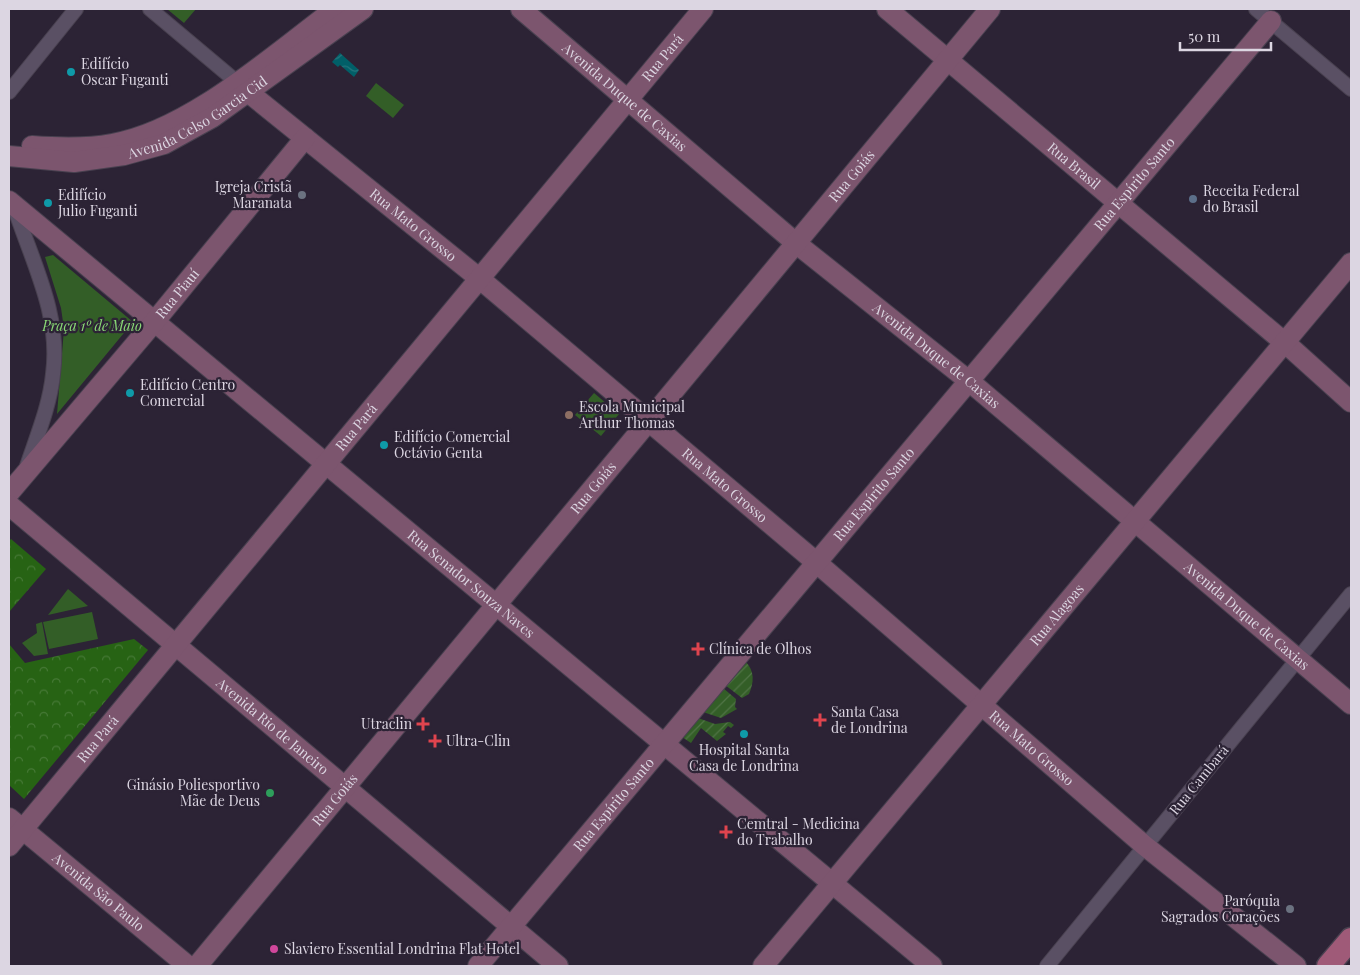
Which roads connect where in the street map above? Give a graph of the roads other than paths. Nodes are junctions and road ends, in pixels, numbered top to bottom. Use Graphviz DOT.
graph roads {
  1 [pos="76,9"];
  2 [pos="150,9"];
  3 [pos="335,9"];
  4 [pos="363,9"];
  5 [pos="521,9"];
  6 [pos="703,9"];
  7 [pos="886,9"];
  8 [pos="990,9"];
  9 [pos="1263,15"];
  10 [pos="947,61"];
  11 [pos="243,87"];
  12 [pos="1351,89"];
  13 [pos="9,92"];
  14 [pos="628,100"];
  15 [pos="305,138"];
  16 [pos="9,145"];
  17 [pos="9,156"];
  18 [pos="1118,203"];
  19 [pos="12,204"];
  20 [pos="797,244"];
  21 [pos="1351,263"];
  22 [pos="480,279"];
  23 [pos="155,321"];
  24 [pos="1284,342"];
  25 [pos="968,381"];
  26 [pos="1351,402"];
  27 [pos="649,421"];
  28 [pos="324,464"];
  29 [pos="25,474"];
  30 [pos="9,493"];
  31 [pos="9,505"];
  32 [pos="1135,520"];
  33 [pos="817,563"];
  34 [pos="1351,594"];
  35 [pos="494,606"];
  36 [pos="176,645"];
  37 [pos="1298,659"];
  38 [pos="982,704"];
  39 [pos="1351,704"];
  40 [pos="664,744"];
  41 [pos="345,788"];
  42 [pos="16,824"];
  43 [pos="9,846"];
  44 [pos="1145,846"];
  45 [pos="832,883"];
  46 [pos="511,927"];
  47 [pos="1351,940"];
  48 [pos="188,966"];
  49 [pos="198,966"];
  50 [pos="478,966"];
  51 [pos="558,966"];
  52 [pos="762,966"];
  53 [pos="932,966"];
  54 [pos="1047,966"];
  55 [pos="1296,966"];
  56 [pos="1328,966"];
  1 -- 13 [label="street"];
  2 -- 11 [label="street, Rua Mato Grosso"];
  3 -- 11 [label="street, Avenida Celso Garcia Cid"];
  4 -- 11 [label="street, Avenida Celso Garcia Cid"];
  5 -- 14 [label="street, Avenida Duque de Caxias"];
  6 -- 14 [label="street, Rua Pará"];
  7 -- 10 [label="street, Rua Brasil"];
  8 -- 10 [label="street, Rua Goiás"];
  9 -- 12 [label="street"];
  9 -- 18 [label="street, Rua Espírito Santo"];
  10 -- 18 [label="street, Rua Brasil"];
  10 -- 20 [label="street, Rua Goiás"];
  11 -- 15 [label="street, Rua Mato Grosso"];
  11 -- 16 [label="street, Avenida Celso Garcia Cid"];
  11 -- 17 [label="street, Avenida Celso Garcia Cid"];
  14 -- 20 [label="street, Avenida Duque de Caxias"];
  14 -- 22 [label="street, Rua Pará"];
  15 -- 22 [label="street, Rua Mato Grosso"];
  15 -- 23 [label="street, Rua Piauí"];
  18 -- 24 [label="street, Rua Brasil"];
  18 -- 25 [label="street, Rua Espírito Santo"];
  19 -- 23 [label="street, Rua Senador Souza Naves"];
  19 -- 29 [label="street"];
  20 -- 25 [label="street, Avenida Duque de Caxias"];
  20 -- 27 [label="street, Rua Goiás"];
  21 -- 24 [label="street, Rua Alagoas"];
  22 -- 27 [label="street, Rua Mato Grosso"];
  22 -- 28 [label="street, Rua Pará"];
  23 -- 28 [label="street, Rua Senador Souza Naves"];
  23 -- 29 [label="street, Rua Piauí"];
  24 -- 26 [label="street, Rua Brasil"];
  24 -- 32 [label="street, Rua Alagoas"];
  25 -- 32 [label="street, Avenida Duque de Caxias"];
  25 -- 33 [label="street, Rua Espírito Santo"];
  27 -- 33 [label="street, Rua Mato Grosso"];
  27 -- 35 [label="street, Rua Goiás"];
  28 -- 35 [label="street, Rua Senador Souza Naves"];
  28 -- 36 [label="street, Rua Pará"];
  29 -- 30 [label="street, Rua Piauí"];
  31 -- 36 [label="street, Avenida Rio de Janeiro"];
  32 -- 37 [label="street, Avenida Duque de Caxias"];
  32 -- 38 [label="street, Rua Alagoas"];
  33 -- 38 [label="street, Rua Mato Grosso"];
  33 -- 40 [label="street, Rua Espírito Santo"];
  34 -- 37 [label="street, Rua Cambará"];
  35 -- 40 [label="street, Rua Senador Souza Naves"];
  35 -- 41 [label="street, Rua Goiás"];
  36 -- 41 [label="street, Avenida Rio de Janeiro"];
  36 -- 42 [label="street, Rua Pará"];
  37 -- 39 [label="street, Avenida Duque de Caxias"];
  37 -- 44 [label="street, Rua Cambará"];
  38 -- 44 [label="street, Rua Mato Grosso"];
  38 -- 45 [label="street, Rua Alagoas"];
  40 -- 45 [label="street, Rua Senador Souza Naves"];
  40 -- 46 [label="street, Rua Espírito Santo"];
  41 -- 46 [label="street, Avenida Rio de Janeiro"];
  41 -- 49 [label="street, Rua Goiás"];
  42 -- 43 [label="street, Rua Pará"];
  42 -- 48 [label="street, Avenida São Paulo"];
  44 -- 54 [label="street, Rua Cambará"];
  44 -- 55 [label="street, Rua Mato Grosso"];
  45 -- 52 [label="street, Rua Alagoas"];
  45 -- 53 [label="street, Rua Senador Souza Naves"];
  46 -- 50 [label="street, Rua Espírito Santo"];
  46 -- 51 [label="street, Avenida Rio de Janeiro"];
  47 -- 56 [label="main road"];
}
